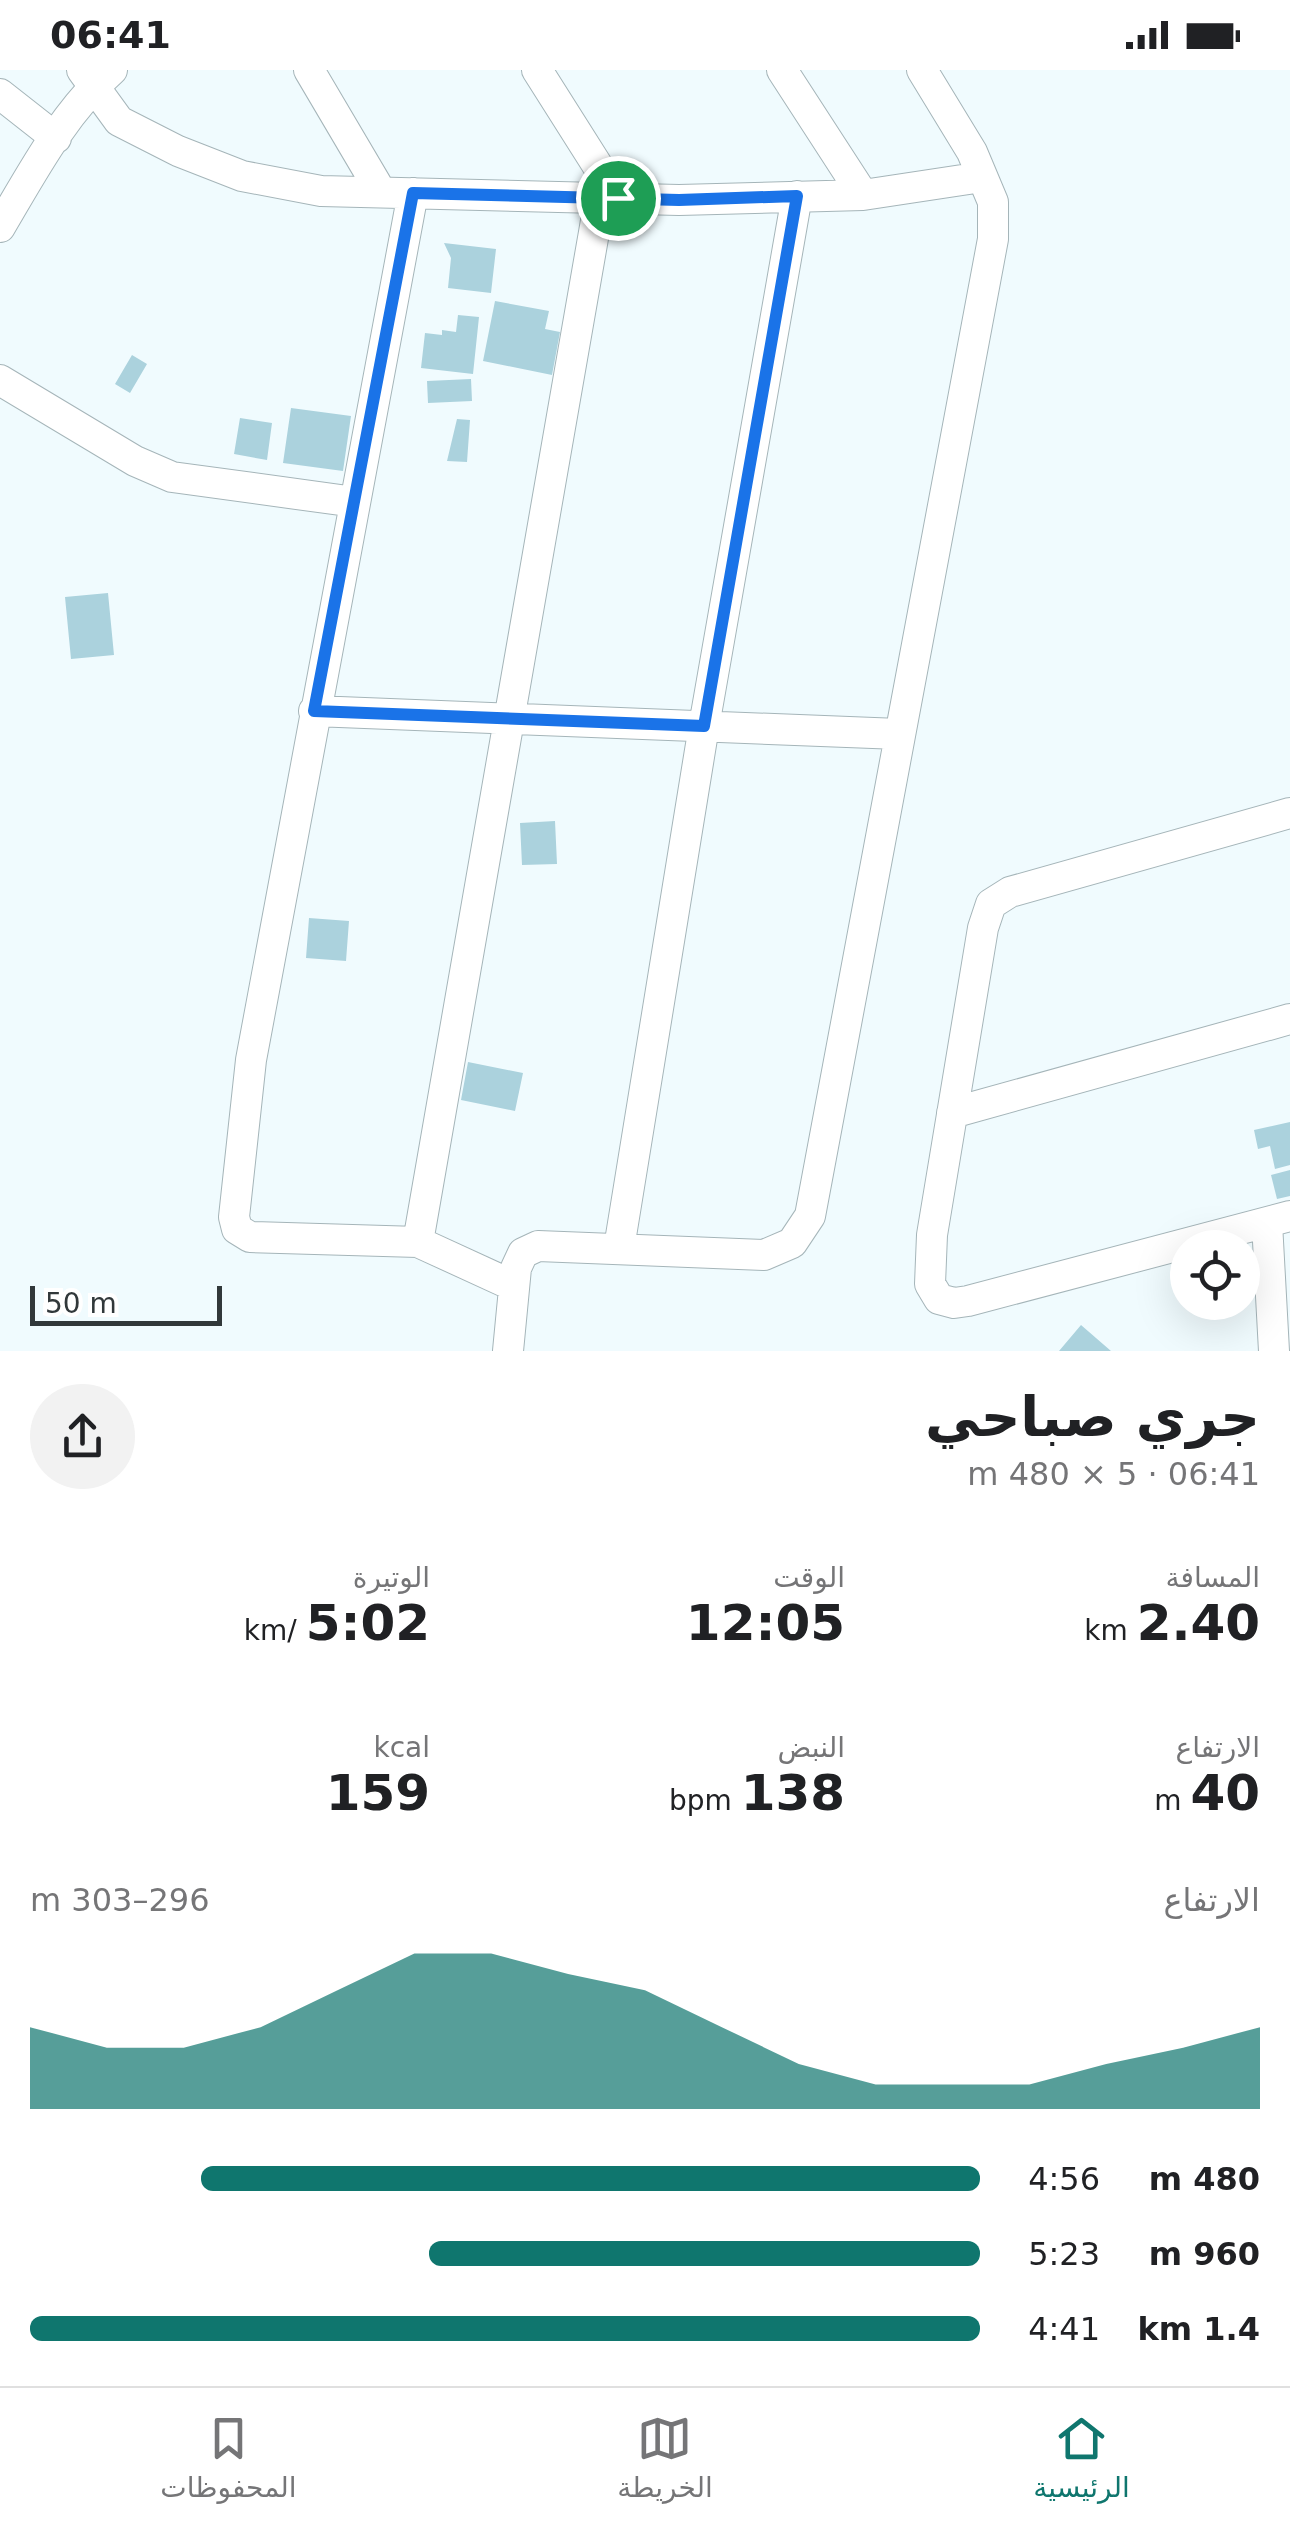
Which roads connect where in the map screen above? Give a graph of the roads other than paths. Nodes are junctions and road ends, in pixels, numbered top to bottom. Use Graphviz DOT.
graph roads {
  1 [pos="309,70"];
  2 [pos="537,70"];
  3 [pos="782,70"];
  4 [pos="922,70"];
  5 [pos="96,76"];
  6 [pos="0,94"];
  7 [pos="56,138"];
  8 [pos="982,176"];
  9 [pos="381,192"];
  10 [pos="413,193"];
  11 [pos="797,196"];
  12 [pos="863,196"];
  13 [pos="609,198"];
  14 [pos="0,227"];
  15 [pos="0,380"];
  16 [pos="354,502"];
  17 [pos="314,711"];
  18 [pos="511,718"];
  19 [pos="704,726"];
  20 [pos="899,734"];
  21 [pos="1290,814"];
  22 [pos="1290,1020"];
  23 [pos="952,1112"];
  24 [pos="1278,1220"];
  25 [pos="418,1242"];
  26 [pos="619,1248"];
  27 [pos="514,1286"];
  28 [pos="508,1351"];
  29 [pos="1274,1351"];
  1 -- 9 [label="street"];
  2 -- 13 [label="street"];
  3 -- 12 [label="street"];
  4 -- 8 [label="street"];
  5 -- 7 [label="street"];
  5 -- 9 [label="street"];
  6 -- 7 [label="street"];
  7 -- 14 [label="street"];
  8 -- 12 [label="street"];
  8 -- 20 [label="street"];
  9 -- 10 [label="street"];
  10 -- 13 [label="street"];
  10 -- 16 [label="street"];
  11 -- 12 [label="street"];
  11 -- 13 [label="street"];
  11 -- 19 [label="street"];
  13 -- 18 [label="street"];
  15 -- 16 [label="street"];
  16 -- 17 [label="street"];
  17 -- 18 [label="street"];
  17 -- 25 [label="street"];
  18 -- 19 [label="street"];
  18 -- 25 [label="street"];
  19 -- 20 [label="street"];
  19 -- 26 [label="street"];
  20 -- 26 [label="street"];
  21 -- 23 [label="street"];
  22 -- 23 [label="street"];
  23 -- 24 [label="street"];
  24 -- 29 [label="street"];
  25 -- 27 [label="street"];
  26 -- 27 [label="street"];
  27 -- 28 [label="street"];
}
